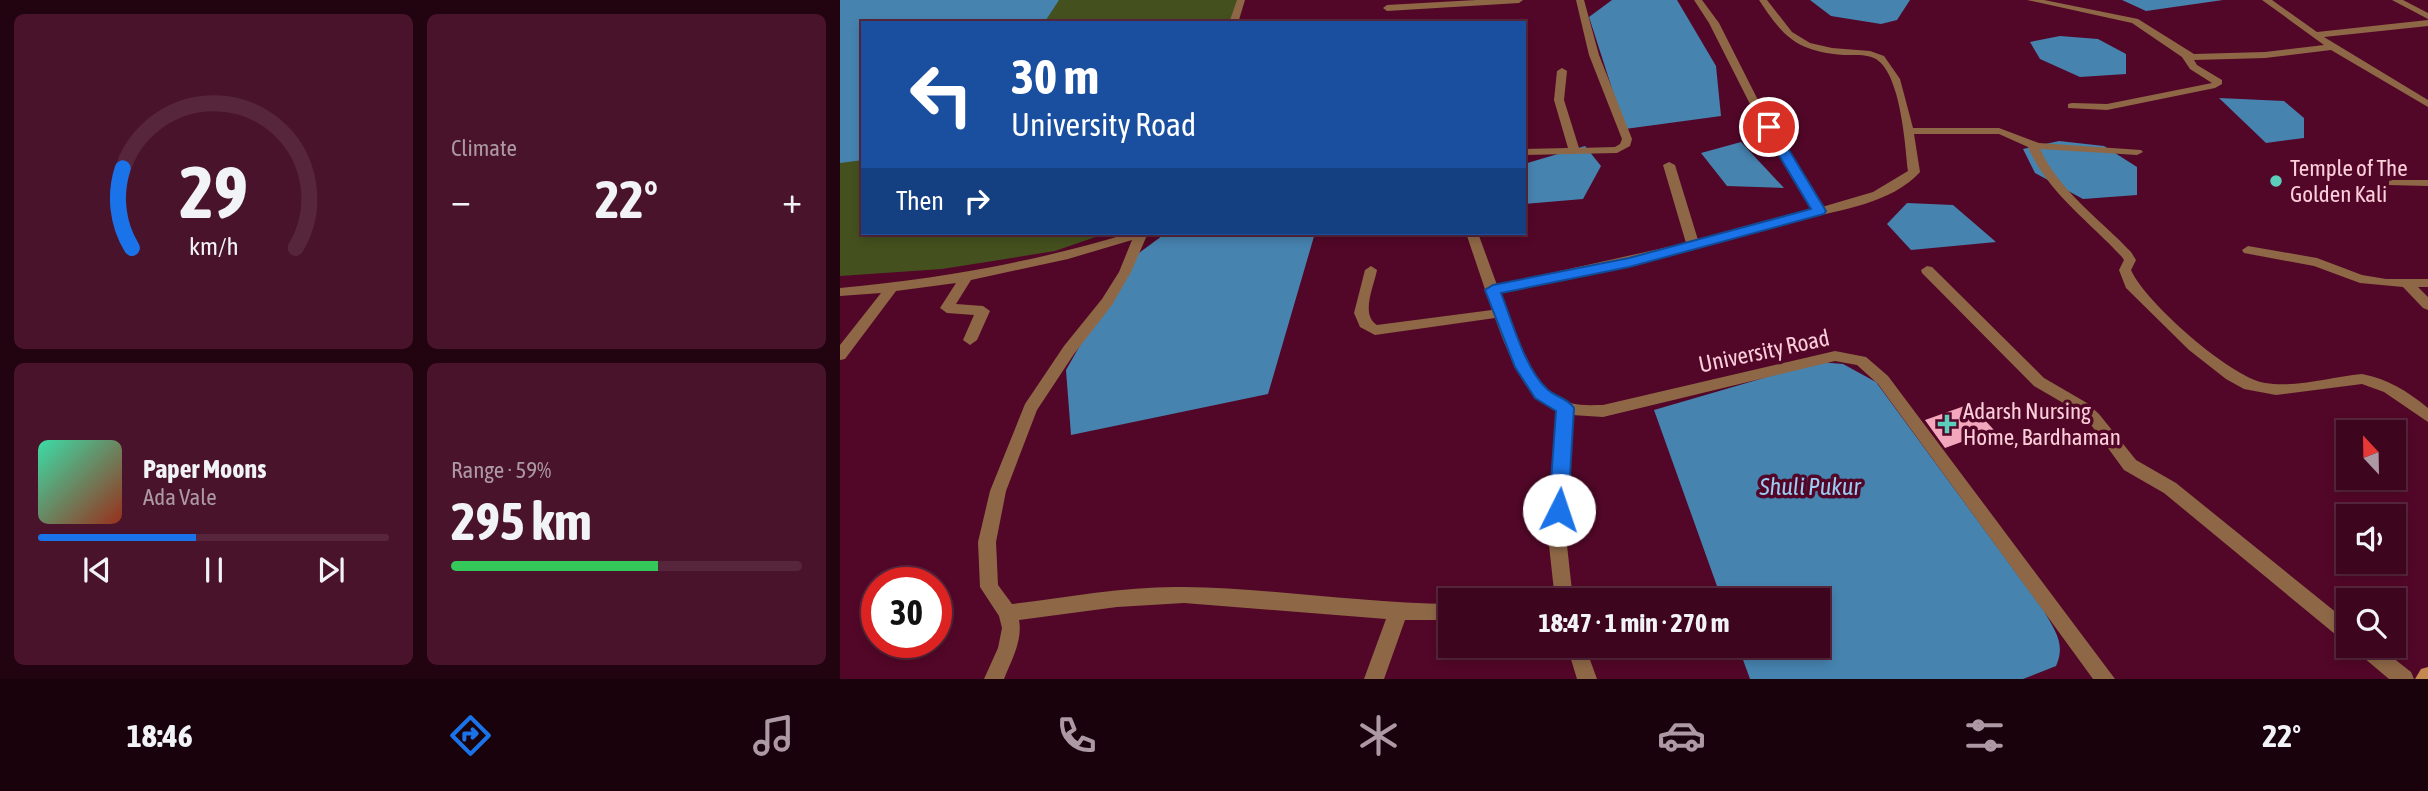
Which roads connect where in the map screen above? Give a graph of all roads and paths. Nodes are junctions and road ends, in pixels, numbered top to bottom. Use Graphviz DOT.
graph roads {
  1 [pos="1241,0"];
  2 [pos="1519,0"];
  3 [pos="1580,0"];
  4 [pos="1698,0"];
  5 [pos="1763,0"];
  6 [pos="2031,0"];
  7 [pos="2266,0"];
  8 [pos="2396,0"];
  9 [pos="1387,8"];
  10 [pos="2428,16"];
  11 [pos="1234,21"];
  12 [pos="2428,23"];
  13 [pos="2314,35"];
  14 [pos="2333,47"];
  15 [pos="2186,55"];
  16 [pos="1562,71"];
  17 [pos="2428,104"];
  18 [pos="2072,106"];
  19 [pos="1908,131"];
  20 [pos="2033,145"];
  21 [pos="1574,149"];
  22 [pos="1526,152"];
  23 [pos="2137,152"];
  24 [pos="1669,165"];
  25 [pos="2393,183"];
  26 [pos="2428,183"];
  27 [pos="1819,211"];
  28 [pos="1135,235"];
  29 [pos="1140,235"];
  30 [pos="1473,235"];
  31 [pos="1693,246"];
  32 [pos="2248,250"];
  33 [pos="1371,270"];
  34 [pos="1927,270"];
  35 [pos="966,277"];
  36 [pos="2406,283"];
  37 [pos="2428,283"];
  38 [pos="892,286"];
  39 [pos="1493,290"];
  40 [pos="840,292"];
  41 [pos="2428,305"];
  42 [pos="1502,313"];
  43 [pos="970,340"];
  44 [pos="840,355"];
  45 [pos="1565,408"];
  46 [pos="2428,416"];
  47 [pos="1563,588"];
  48 [pos="1398,612"];
  49 [pos="1438,612"];
  50 [pos="1008,613"];
  51 [pos="2336,623"];
  52 [pos="1580,658"];
  53 [pos="2379,658"];
  54 [pos="994,679"];
  55 [pos="1374,679"];
  56 [pos="1587,679"];
  57 [pos="2105,679"];
  58 [pos="2404,679"];
  1 -- 11 [label="street"];
  2 -- 9 [label="street"];
  3 -- 21 [label="street"];
  4 -- 27 [label="street"];
  5 -- 19 [label="street"];
  6 -- 15 [label="street"];
  7 -- 13 [label="street"];
  8 -- 10 [label="street"];
  12 -- 13 [label="street"];
  13 -- 14 [label="street"];
  14 -- 15 [label="street"];
  14 -- 17 [label="street"];
  15 -- 18 [label="street"];
  16 -- 21 [label="street"];
  19 -- 20 [label="street"];
  19 -- 27 [label="street"];
  20 -- 23 [label="street"];
  20 -- 46 [label="street"];
  21 -- 22 [label="street"];
  24 -- 31 [label="street"];
  25 -- 26 [label="street"];
  27 -- 31 [label="street"];
  28 -- 35 [label="street"];
  29 -- 50 [label="street"];
  30 -- 39 [label="street"];
  31 -- 39 [label="street"];
  32 -- 36 [label="street"];
  33 -- 42 [label="street"];
  34 -- 51 [label="street"];
  35 -- 38 [label="street"];
  35 -- 43 [label="street"];
  36 -- 37 [label="street"];
  36 -- 41 [label="street"];
  38 -- 40 [label="street"];
  38 -- 44 [label="street"];
  39 -- 42 [label="street"];
  42 -- 45 [label="street"];
  45 -- 47 [label="street"];
  45 -- 57 [label="street, University Road"];
  48 -- 49 [label="street"];
  48 -- 50 [label="street"];
  48 -- 55 [label="street"];
  50 -- 54 [label="street"];
  52 -- 56 [label="street"];
  53 -- 58 [label="street"];
}
